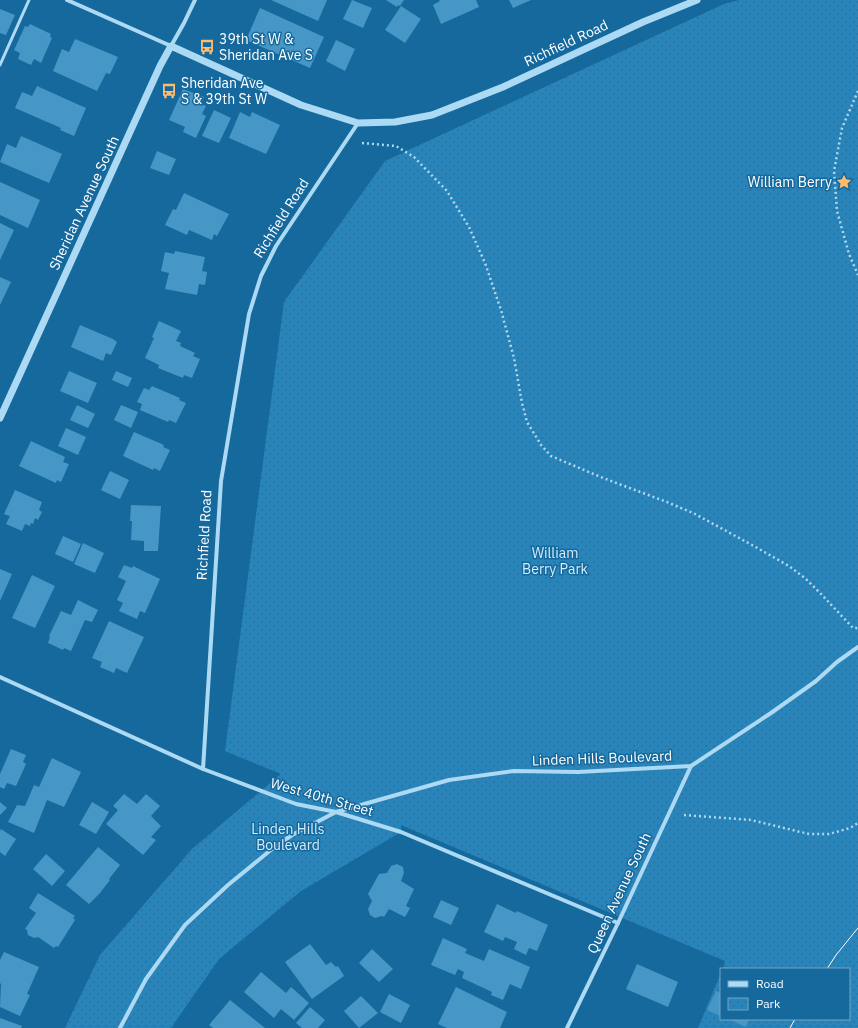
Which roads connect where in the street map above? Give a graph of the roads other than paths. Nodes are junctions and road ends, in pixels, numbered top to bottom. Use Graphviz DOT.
graph roads {
  1 [pos="29,0"];
  2 [pos="67,0"];
  3 [pos="195,0"];
  4 [pos="697,0"];
  5 [pos="171,46"];
  6 [pos="0,65"];
  7 [pos="358,123"];
  8 [pos="0,418"];
  9 [pos="858,647"];
  10 [pos="0,677"];
  11 [pos="690,766"];
  12 [pos="203,769"];
  13 [pos="336,812"];
  14 [pos="618,923"];
  15 [pos="120,1028"];
  16 [pos="567,1028"];
  1 -- 6 [label="lane"];
  2 -- 5 [label="street"];
  3 -- 5 [label="street, Sheridan Avenue South"];
  4 -- 7 [label="street, Richfield Road"];
  5 -- 7 [label="street"];
  5 -- 8 [label="street, Sheridan Avenue South"];
  7 -- 12 [label="street, Richfield Road"];
  9 -- 11 [label="street, Linden Hills Boulevard"];
  10 -- 12 [label="street, West 40th Street"];
  11 -- 13 [label="street, Linden Hills Boulevard"];
  11 -- 14 [label="street, Queen Avenue South"];
  12 -- 13 [label="street, West 40th Street"];
  13 -- 14 [label="street, West 40th Street"];
  13 -- 15 [label="street, Linden Hills Boulevard"];
  14 -- 16 [label="street, Queen Avenue South"];
}
